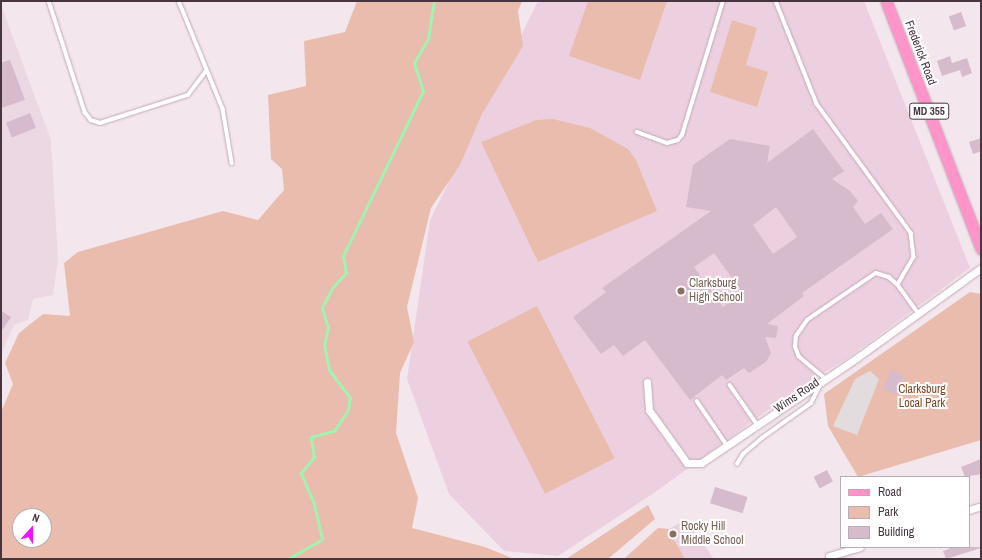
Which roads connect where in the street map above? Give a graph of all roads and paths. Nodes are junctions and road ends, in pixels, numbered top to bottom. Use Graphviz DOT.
graph roads {
  1 [pos="49,1"];
  2 [pos="179,1"];
  3 [pos="723,1"];
  4 [pos="776,1"];
  5 [pos="886,1"];
  6 [pos="206,71"];
  7 [pos="637,132"];
  8 [pos="232,163"];
  9 [pos="981,249"];
  10 [pos="981,268"];
  11 [pos="898,285"];
  12 [pos="918,313"];
  13 [pos="824,378"];
  14 [pos="648,382"];
  15 [pos="730,385"];
  16 [pos="697,401"];
  17 [pos="757,424"];
  18 [pos="727,445"];
  19 [pos="737,464"];
  20 [pos="981,506"];
  21 [pos="970,510"];
  22 [pos="857,548"];
  23 [pos="829,556"];
  1 -- 6 [label="lane"];
  2 -- 6 [label="lane"];
  3 -- 7 [label="lane"];
  4 -- 11 [label="lane"];
  5 -- 9 [label="main road, Frederick Road / MD 355"];
  6 -- 8 [label="lane"];
  10 -- 12 [label="street, Wims Road"];
  11 -- 12 [label="lane"];
  11 -- 13 [label="lane"];
  12 -- 13 [label="street, Wims Road"];
  13 -- 17 [label="street, Wims Road"];
  13 -- 19 [label="lane"];
  14 -- 18 [label="street, Wims Road"];
  15 -- 17 [label="lane"];
  16 -- 18 [label="lane"];
  17 -- 18 [label="street, Wims Road"];
  20 -- 21 [label="street"];
  22 -- 23 [label="street"];
}
